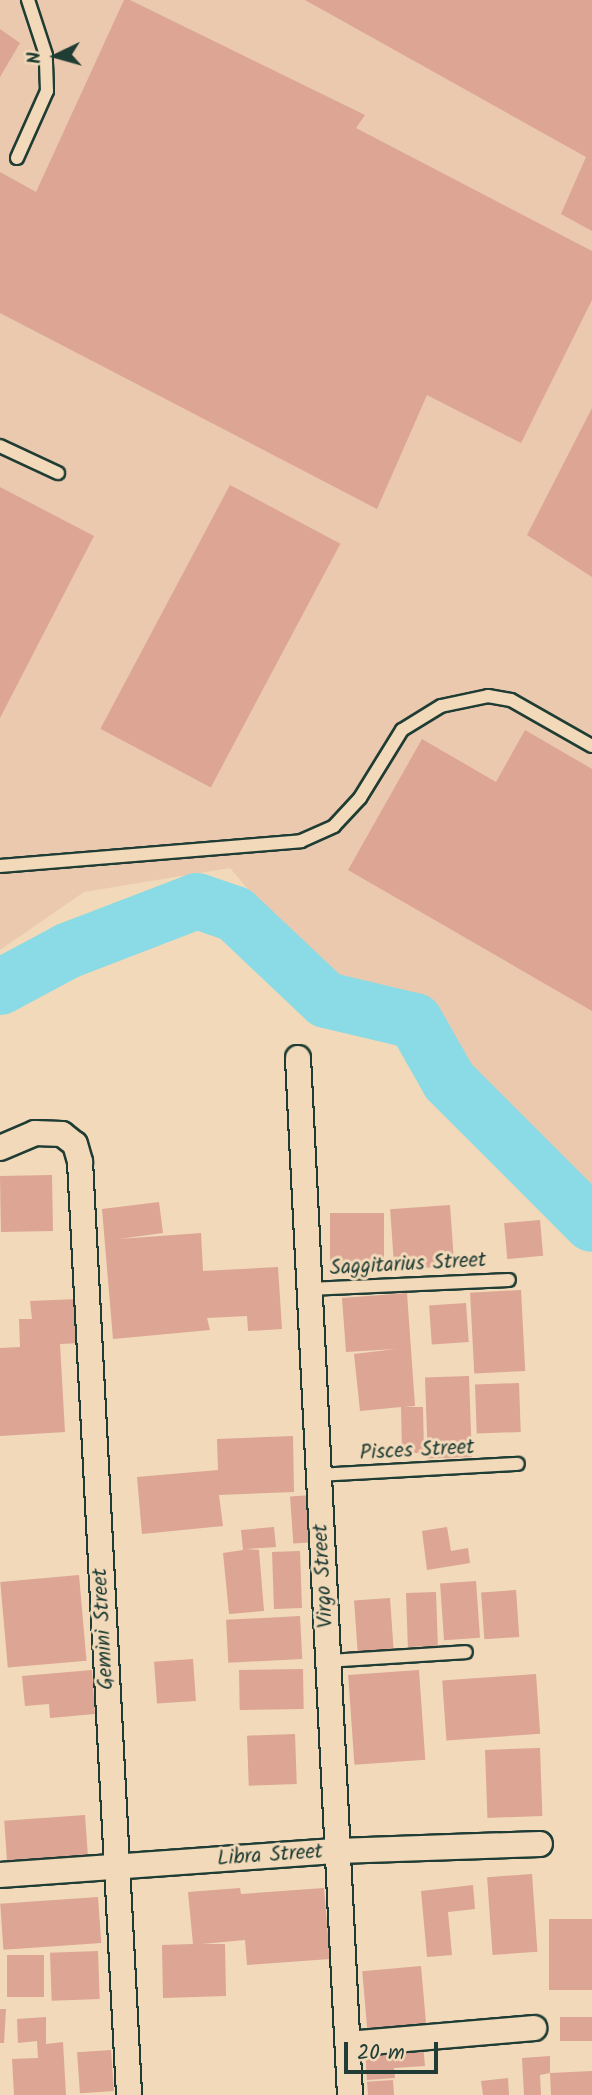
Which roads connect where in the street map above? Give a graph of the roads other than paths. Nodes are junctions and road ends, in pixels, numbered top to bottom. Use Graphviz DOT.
graph roads {
  1 [pos="28,0"];
  2 [pos="17,158"];
  3 [pos="0,446"];
  4 [pos="58,473"];
  5 [pos="592,746"];
  6 [pos="0,866"];
  7 [pos="298,1058"];
  8 [pos="0,1148"];
  9 [pos="509,1280"];
  10 [pos="309,1290"];
  11 [pos="518,1464"];
  12 [pos="319,1475"];
  13 [pos="466,1653"];
  14 [pos="328,1661"];
  15 [pos="540,1844"];
  16 [pos="338,1852"];
  17 [pos="116,1867"];
  18 [pos="0,1875"];
  19 [pos="534,2028"];
  20 [pos="348,2044"];
  21 [pos="129,2095"];
  22 [pos="350,2095"];
  1 -- 2 [label="lane"];
  3 -- 4 [label="lane"];
  5 -- 6 [label="lane"];
  7 -- 10 [label="street, Virgo Street"];
  8 -- 17 [label="street, Gemini Street"];
  9 -- 10 [label="lane, Saggitarius Street"];
  10 -- 12 [label="street, Virgo Street"];
  11 -- 12 [label="lane, Pisces Street"];
  12 -- 14 [label="street, Virgo Street"];
  13 -- 14 [label="lane"];
  14 -- 16 [label="street, Virgo Street"];
  15 -- 16 [label="street, Libra Street"];
  16 -- 17 [label="street, Libra Street"];
  16 -- 20 [label="street, Virgo Street"];
  17 -- 18 [label="street, Libra Street"];
  17 -- 21 [label="street, Gemini Street"];
  19 -- 20 [label="street"];
  20 -- 22 [label="street, Virgo Street"];
}
